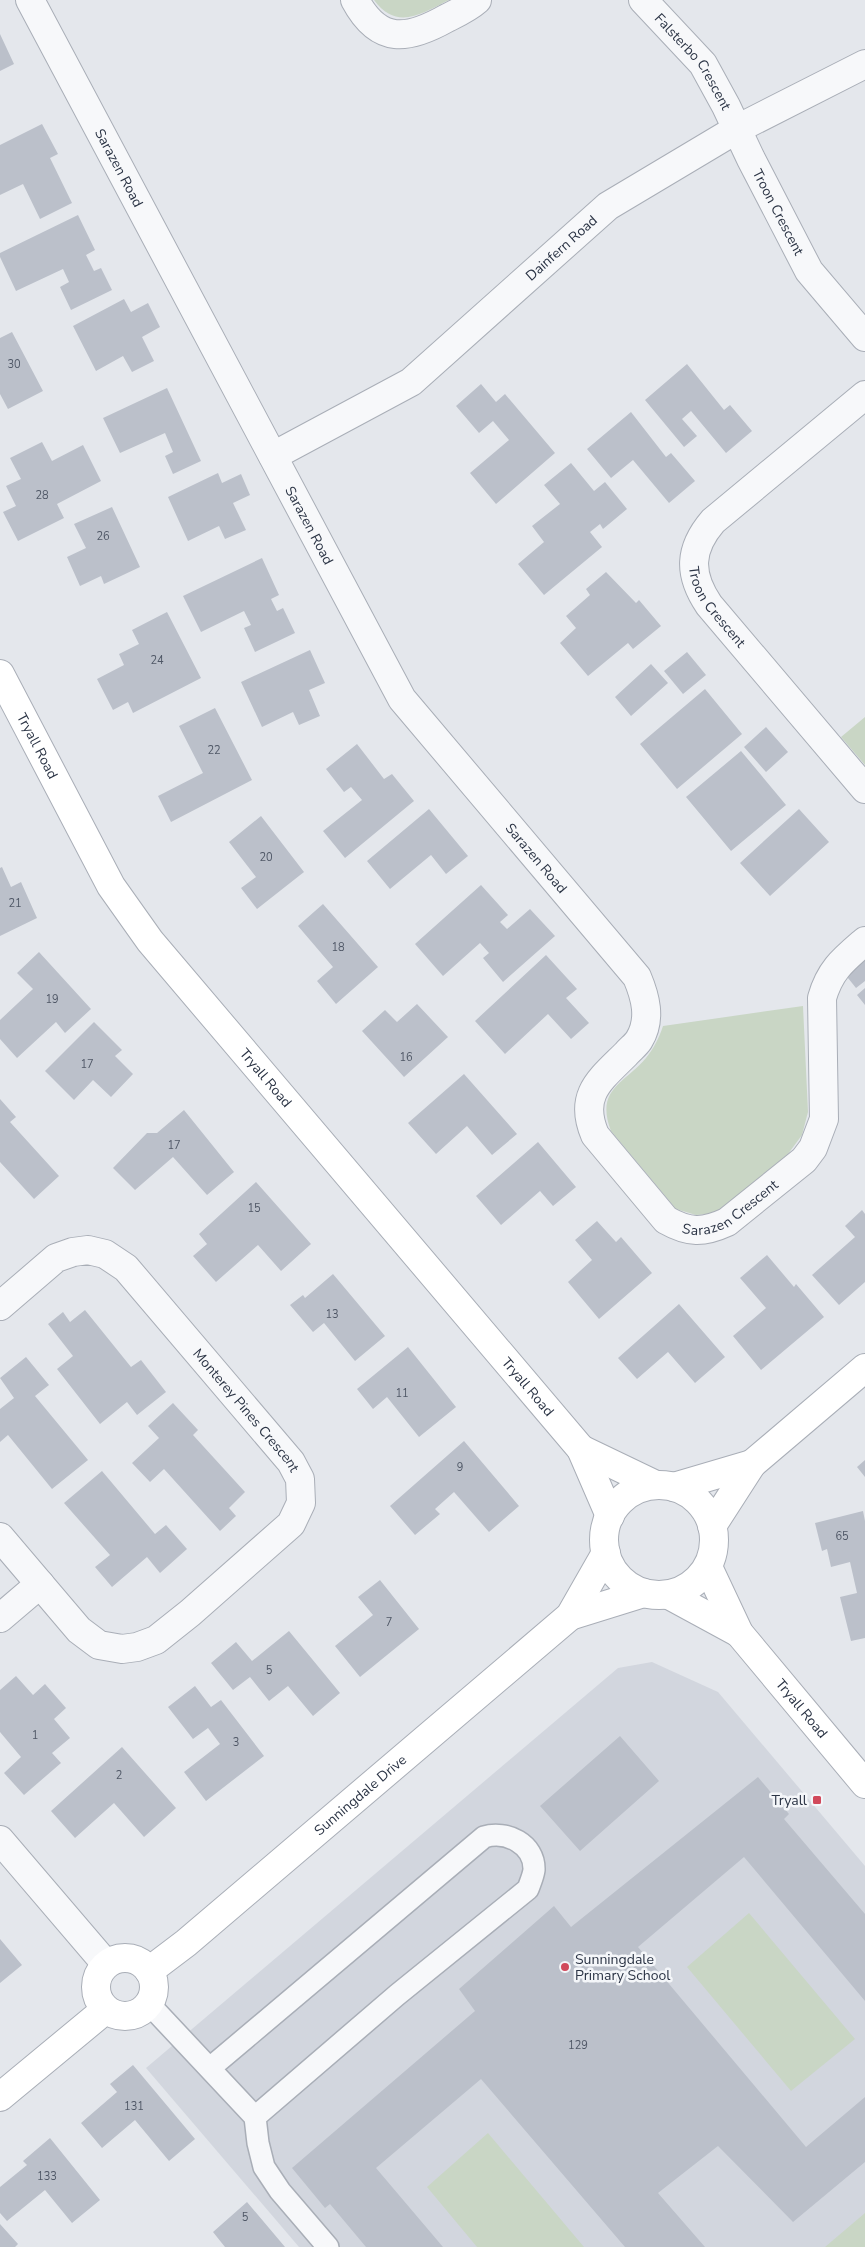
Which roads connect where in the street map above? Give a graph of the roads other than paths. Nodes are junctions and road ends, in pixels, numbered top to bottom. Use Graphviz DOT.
graph roads {
  1 [pos="30,0"];
  2 [pos="355,0"];
  3 [pos="477,0"];
  4 [pos="643,0"];
  5 [pos="865,64"];
  6 [pos="737,129"];
  7 [pos="865,337"];
  8 [pos="865,395"];
  9 [pos="273,456"];
  10 [pos="0,674"];
  11 [pos="865,788"];
  12 [pos="865,941"];
  13 [pos="647,1010"];
  14 [pos="0,1306"];
  15 [pos="865,1368"];
  16 [pos="581,1449"];
  17 [pos="752,1464"];
  18 [pos="665,1486"];
  19 [pos="610,1516"];
  20 [pos="712,1526"];
  21 [pos="0,1536"];
  22 [pos="606,1554"];
  23 [pos="708,1567"];
  24 [pos="40,1584"];
  25 [pos="657,1594"];
  26 [pos="570,1616"];
  27 [pos="0,1618"];
  28 [pos="739,1634"];
  29 [pos="865,1784"];
  30 [pos="0,1840"];
  31 [pos="106,1964"];
  32 [pos="149,1971"];
  33 [pos="149,2004"];
  34 [pos="105,2010"];
  35 [pos="210,2068"];
  36 [pos="0,2097"];
  37 [pos="255,2117"];
  38 [pos="328,2247"];
  1 -- 9 [label="street, Sarazen Road"];
  2 -- 3 [label="street"];
  4 -- 6 [label="street, Falsterbo Crescent"];
  5 -- 6 [label="street, Dainfern Road"];
  6 -- 7 [label="street, Troon Crescent"];
  6 -- 9 [label="street, Dainfern Road"];
  8 -- 11 [label="street, Troon Crescent"];
  9 -- 13 [label="street, Sarazen Road"];
  10 -- 16 [label="street, Tryall Road"];
  12 -- 13 [label="street, Sarazen Crescent"];
  14 -- 24 [label="street, Monterey Pines Crescent"];
  15 -- 17 [label="street"];
  16 -- 18 [label="street, Tryall Road"];
  16 -- 19 [label="street, Tryall Road"];
  17 -- 18 [label="street"];
  17 -- 20 [label="street"];
  18 -- 19 [label="street"];
  18 -- 20 [label="street"];
  19 -- 22 [label="street"];
  20 -- 23 [label="street"];
  21 -- 24 [label="street, Monterey Pines Crescent"];
  22 -- 25 [label="street"];
  22 -- 26 [label="street, Sunningdale Drive"];
  23 -- 25 [label="street"];
  23 -- 28 [label="street, Tryall Road"];
  24 -- 27 [label="street"];
  25 -- 26 [label="street, Sunningdale Drive"];
  25 -- 28 [label="street, Tryall Road"];
  26 -- 32 [label="street, Sunningdale Drive"];
  28 -- 29 [label="street, Tryall Road"];
  30 -- 31 [label="street"];
  31 -- 32 [label="street"];
  31 -- 34 [label="street"];
  32 -- 33 [label="street"];
  33 -- 34 [label="street"];
  33 -- 35 [label="lane"];
  34 -- 36 [label="street"];
  35 -- 37 [label="lane"];
  35 -- 37 [label="lane"];
  37 -- 38 [label="lane"];
}
